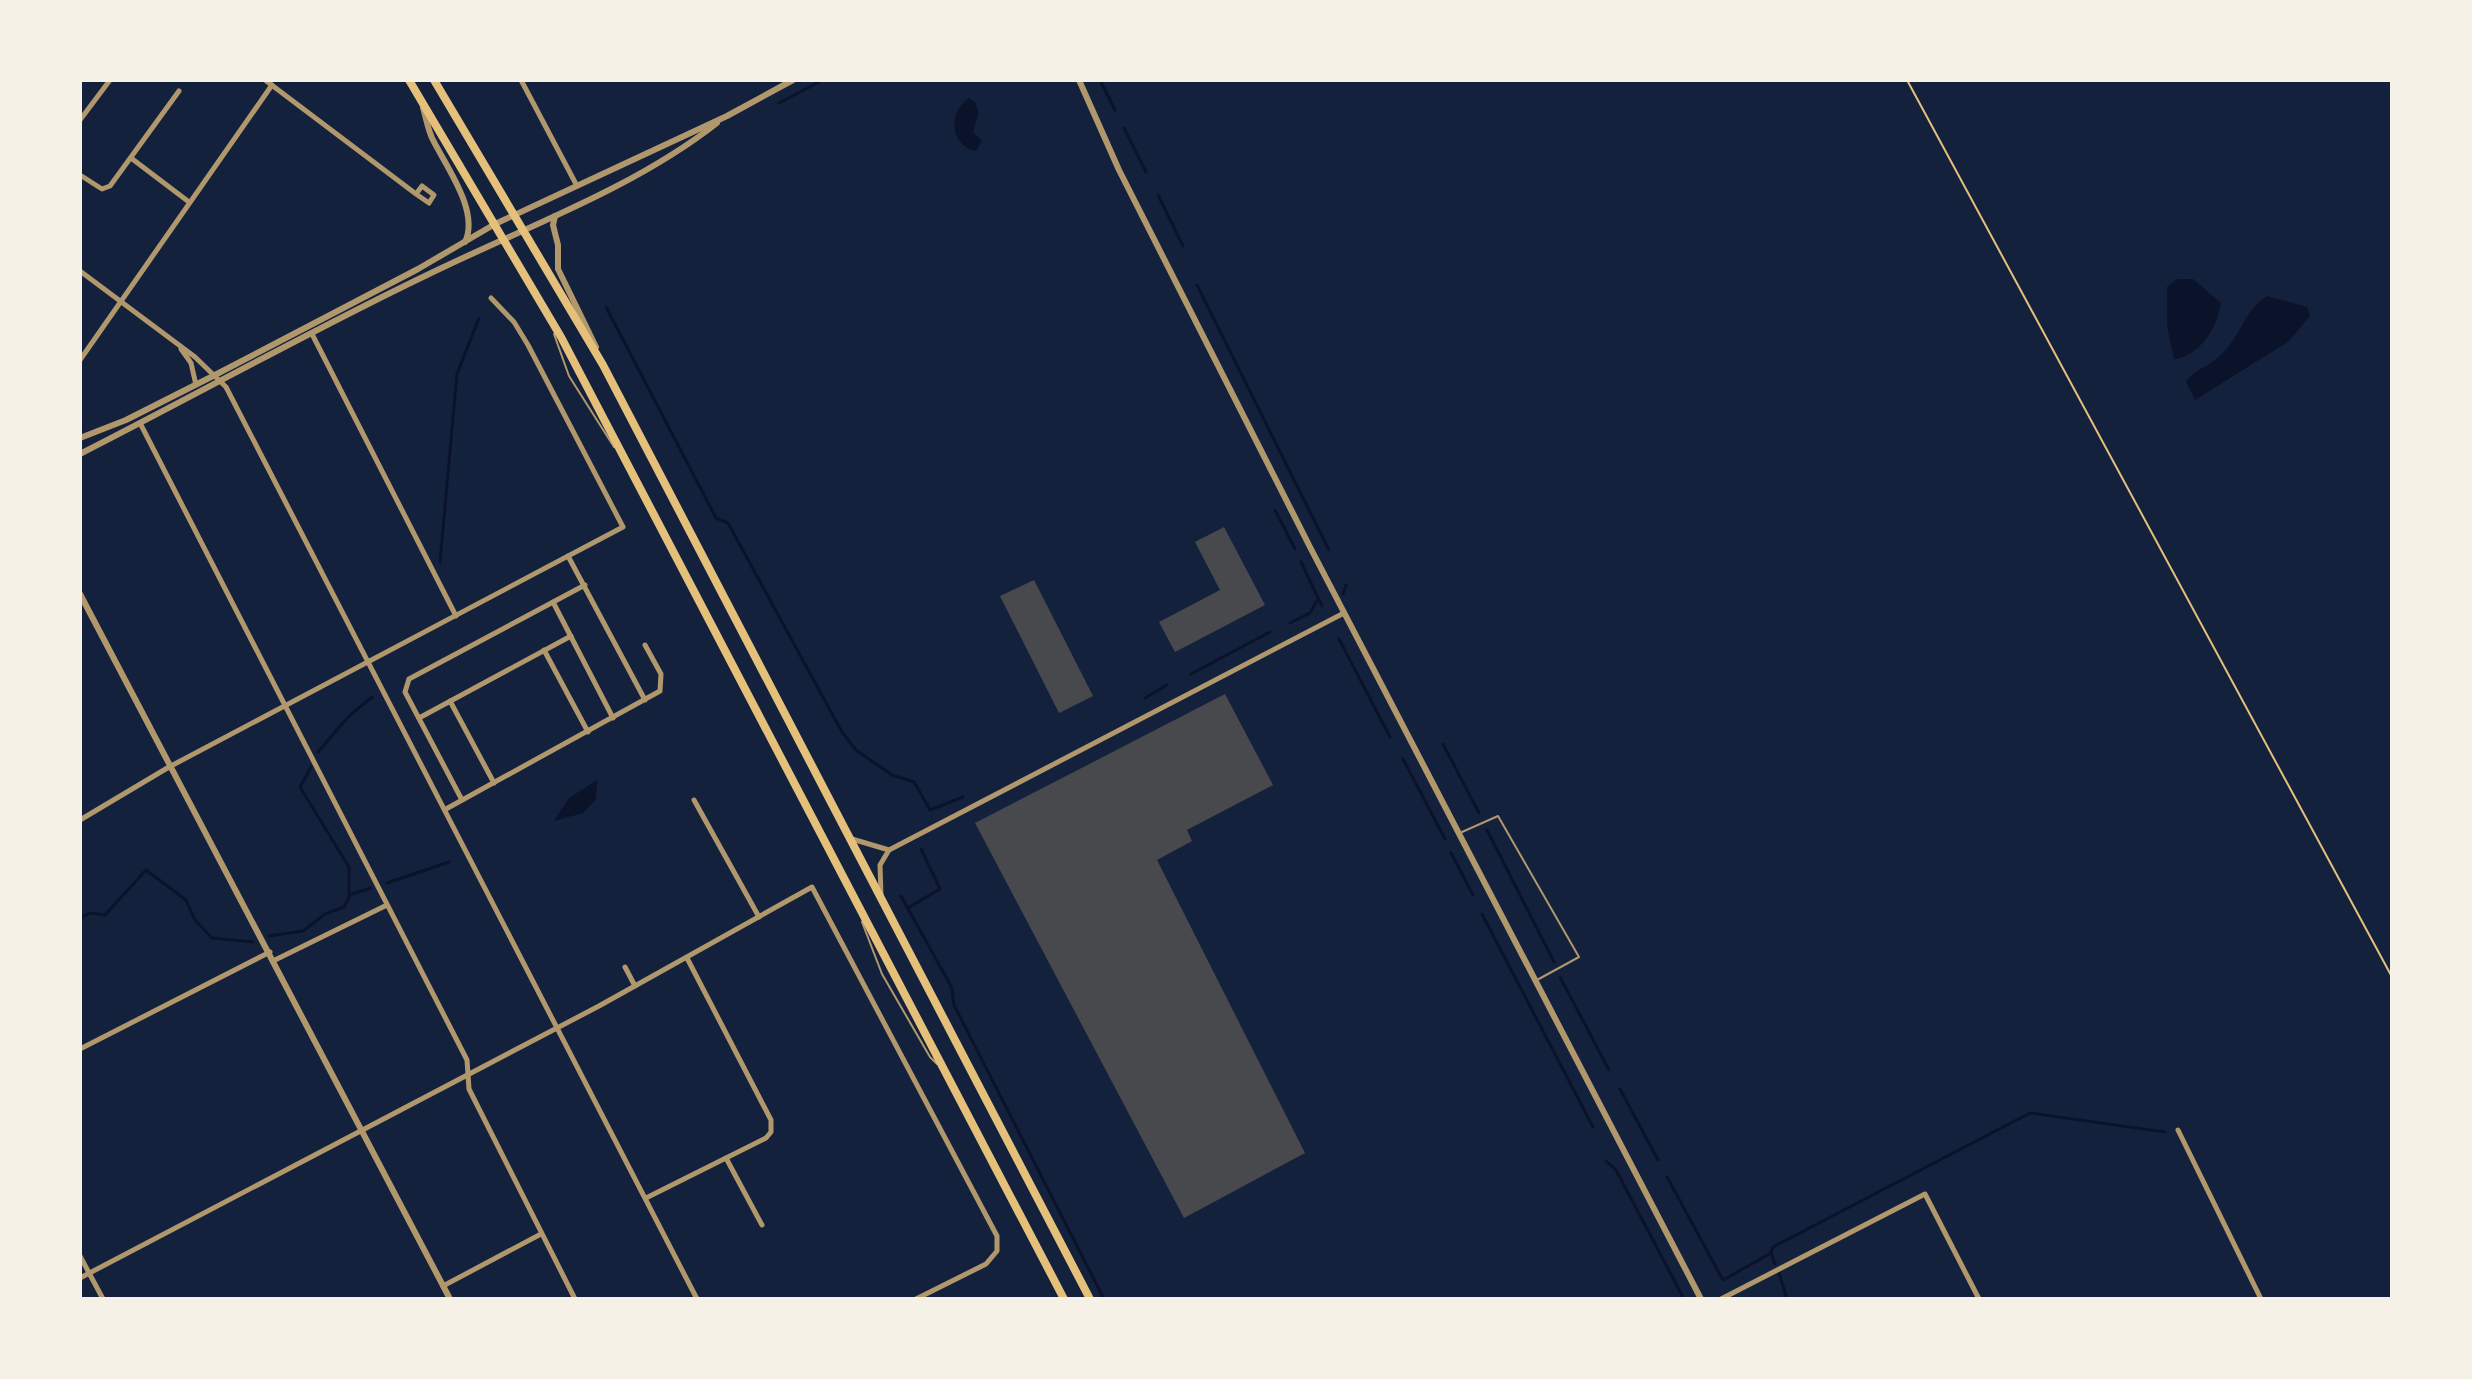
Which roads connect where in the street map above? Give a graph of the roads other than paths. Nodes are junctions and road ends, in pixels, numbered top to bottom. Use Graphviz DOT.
graph roads {
  1 [pos="110,80"];
  2 [pos="265,80"];
  3 [pos="409,80"];
  4 [pos="434,80"];
  5 [pos="521,80"];
  6 [pos="793,80"];
  7 [pos="1079,80"];
  8 [pos="272,85"];
  9 [pos="179,91"];
  10 [pos="421,101"];
  11 [pos="727,116"];
  12 [pos="80,120"];
  13 [pos="131,158"];
  14 [pos="80,175"];
  15 [pos="577,186"];
  16 [pos="416,194"];
  17 [pos="586,199"];
  18 [pos="189,202"];
  19 [pos="514,214"];
  20 [pos="555,216"];
  21 [pos="495,224"];
  22 [pos="525,232"];
  23 [pos="504,240"];
  24 [pos="465,242"];
  25 [pos="80,271"];
  26 [pos="491,298"];
  27 [pos="120,300"];
  28 [pos="312,334"];
  29 [pos="178,345"];
  30 [pos="80,360"];
  31 [pos="603,365"];
  32 [pos="213,376"];
  33 [pos="223,382"];
  34 [pos="196,385"];
  35 [pos="140,423"];
  36 [pos="80,438"];
  37 [pos="80,454"];
  38 [pos="568,556"];
  39 [pos="585,585"];
  40 [pos="80,594"];
  41 [pos="553,602"];
  42 [pos="1344,613"];
  43 [pos="456,616"];
  44 [pos="571,636"];
  45 [pos="645,645"];
  46 [pos="544,650"];
  47 [pos="369,662"];
  48 [pos="645,700"];
  49 [pos="450,701"];
  50 [pos="285,707"];
  51 [pos="419,718"];
  52 [pos="613,718"];
  53 [pos="588,732"];
  54 [pos="169,767"];
  55 [pos="494,783"];
  56 [pos="462,800"];
  57 [pos="694,800"];
  58 [pos="446,809"];
  59 [pos="80,820"];
  60 [pos="1460,833"];
  61 [pos="851,839"];
  62 [pos="889,850"];
  63 [pos="881,897"];
  64 [pos="387,905"];
  65 [pos="759,917"];
  66 [pos="271,952"];
  67 [pos="687,958"];
  68 [pos="275,960"];
  69 [pos="625,967"];
  70 [pos="1536,980"];
  71 [pos="635,986"];
  72 [pos="555,1029"];
  73 [pos="80,1049"];
  74 [pos="468,1073"];
  75 [pos="362,1130"];
  76 [pos="2178,1130"];
  77 [pos="726,1158"];
  78 [pos="646,1198"];
  79 [pos="762,1225"];
  80 [pos="541,1234"];
  81 [pos="80,1256"];
  82 [pos="89,1273"];
  83 [pos="80,1278"];
  84 [pos="443,1286"];
  85 [pos="103,1299"];
  86 [pos="450,1299"];
  87 [pos="575,1299"];
  88 [pos="697,1299"];
  89 [pos="916,1299"];
  90 [pos="1064,1299"];
  91 [pos="1090,1299"];
  92 [pos="1701,1299"];
  93 [pos="1721,1299"];
  94 [pos="1979,1299"];
  95 [pos="2261,1299"];
  1 -- 12 [label="street"];
  2 -- 8 [label="street"];
  3 -- 10 [label="highway"];
  4 -- 19 [label="highway"];
  5 -- 15 [label="street"];
  6 -- 11 [label="street"];
  7 -- 42 [label="street"];
  8 -- 16 [label="street"];
  8 -- 18 [label="street"];
  9 -- 13 [label="street"];
  10 -- 21 [label="highway"];
  10 -- 24 [label="street"];
  11 -- 15 [label="street"];
  11 -- 17 [label="street"];
  13 -- 14 [label="street"];
  13 -- 18 [label="street"];
  15 -- 17 [label="street"];
  15 -- 19 [label="street"];
  17 -- 20 [label="street"];
  18 -- 27 [label="street"];
  19 -- 21 [label="street"];
  19 -- 22 [label="highway"];
  20 -- 22 [label="street"];
  20 -- 31 [label="street"];
  21 -- 23 [label="highway"];
  21 -- 24 [label="street"];
  22 -- 23 [label="street"];
  22 -- 31 [label="highway"];
  23 -- 28 [label="street"];
  23 -- 90 [label="highway"];
  24 -- 32 [label="street"];
  25 -- 27 [label="street"];
  26 -- 38 [label="street"];
  27 -- 29 [label="street"];
  27 -- 30 [label="street"];
  28 -- 33 [label="street"];
  28 -- 43 [label="street"];
  29 -- 32 [label="street"];
  29 -- 34 [label="street"];
  31 -- 61 [label="highway"];
  32 -- 33 [label="street"];
  32 -- 34 [label="street"];
  33 -- 35 [label="street"];
  33 -- 47 [label="street"];
  34 -- 36 [label="street"];
  35 -- 37 [label="street"];
  35 -- 50 [label="street"];
  38 -- 39 [label="street"];
  38 -- 43 [label="street"];
  39 -- 41 [label="street"];
  39 -- 48 [label="street"];
  40 -- 54 [label="street"];
  41 -- 44 [label="street"];
  41 -- 51 [label="street"];
  42 -- 60 [label="street"];
  42 -- 62 [label="street"];
  43 -- 47 [label="street"];
  44 -- 46 [label="street"];
  44 -- 52 [label="street"];
  45 -- 48 [label="street"];
  46 -- 49 [label="street"];
  46 -- 53 [label="street"];
  47 -- 50 [label="street"];
  47 -- 58 [label="street"];
  48 -- 52 [label="street"];
  49 -- 51 [label="street"];
  49 -- 55 [label="street"];
  50 -- 54 [label="street"];
  50 -- 64 [label="street"];
  51 -- 56 [label="street"];
  52 -- 53 [label="street"];
  53 -- 55 [label="street"];
  54 -- 59 [label="street"];
  54 -- 66 [label="street"];
  55 -- 56 [label="street"];
  56 -- 58 [label="street"];
  57 -- 65 [label="street"];
  58 -- 72 [label="street"];
  60 -- 70 [label="street"];
  60 -- 70 [label="lane"];
  61 -- 62 [label="street"];
  61 -- 63 [label="highway"];
  62 -- 63 [label="street"];
  63 -- 91 [label="highway"];
  64 -- 68 [label="street"];
  64 -- 74 [label="street"];
  65 -- 67 [label="street"];
  65 -- 89 [label="street"];
  66 -- 68 [label="street"];
  66 -- 73 [label="street"];
  67 -- 71 [label="street"];
  67 -- 77 [label="street"];
  68 -- 75 [label="street"];
  69 -- 71 [label="street"];
  70 -- 92 [label="street"];
  71 -- 72 [label="street"];
  72 -- 74 [label="street"];
  72 -- 78 [label="street"];
  74 -- 75 [label="street"];
  74 -- 80 [label="street"];
  75 -- 82 [label="street"];
  75 -- 84 [label="street"];
  76 -- 95 [label="street"];
  77 -- 78 [label="street"];
  77 -- 79 [label="street"];
  78 -- 88 [label="street"];
  80 -- 84 [label="street"];
  80 -- 87 [label="street"];
  81 -- 82 [label="street"];
  82 -- 83 [label="street"];
  82 -- 85 [label="street"];
  84 -- 86 [label="street"];
  93 -- 94 [label="street"];
}
